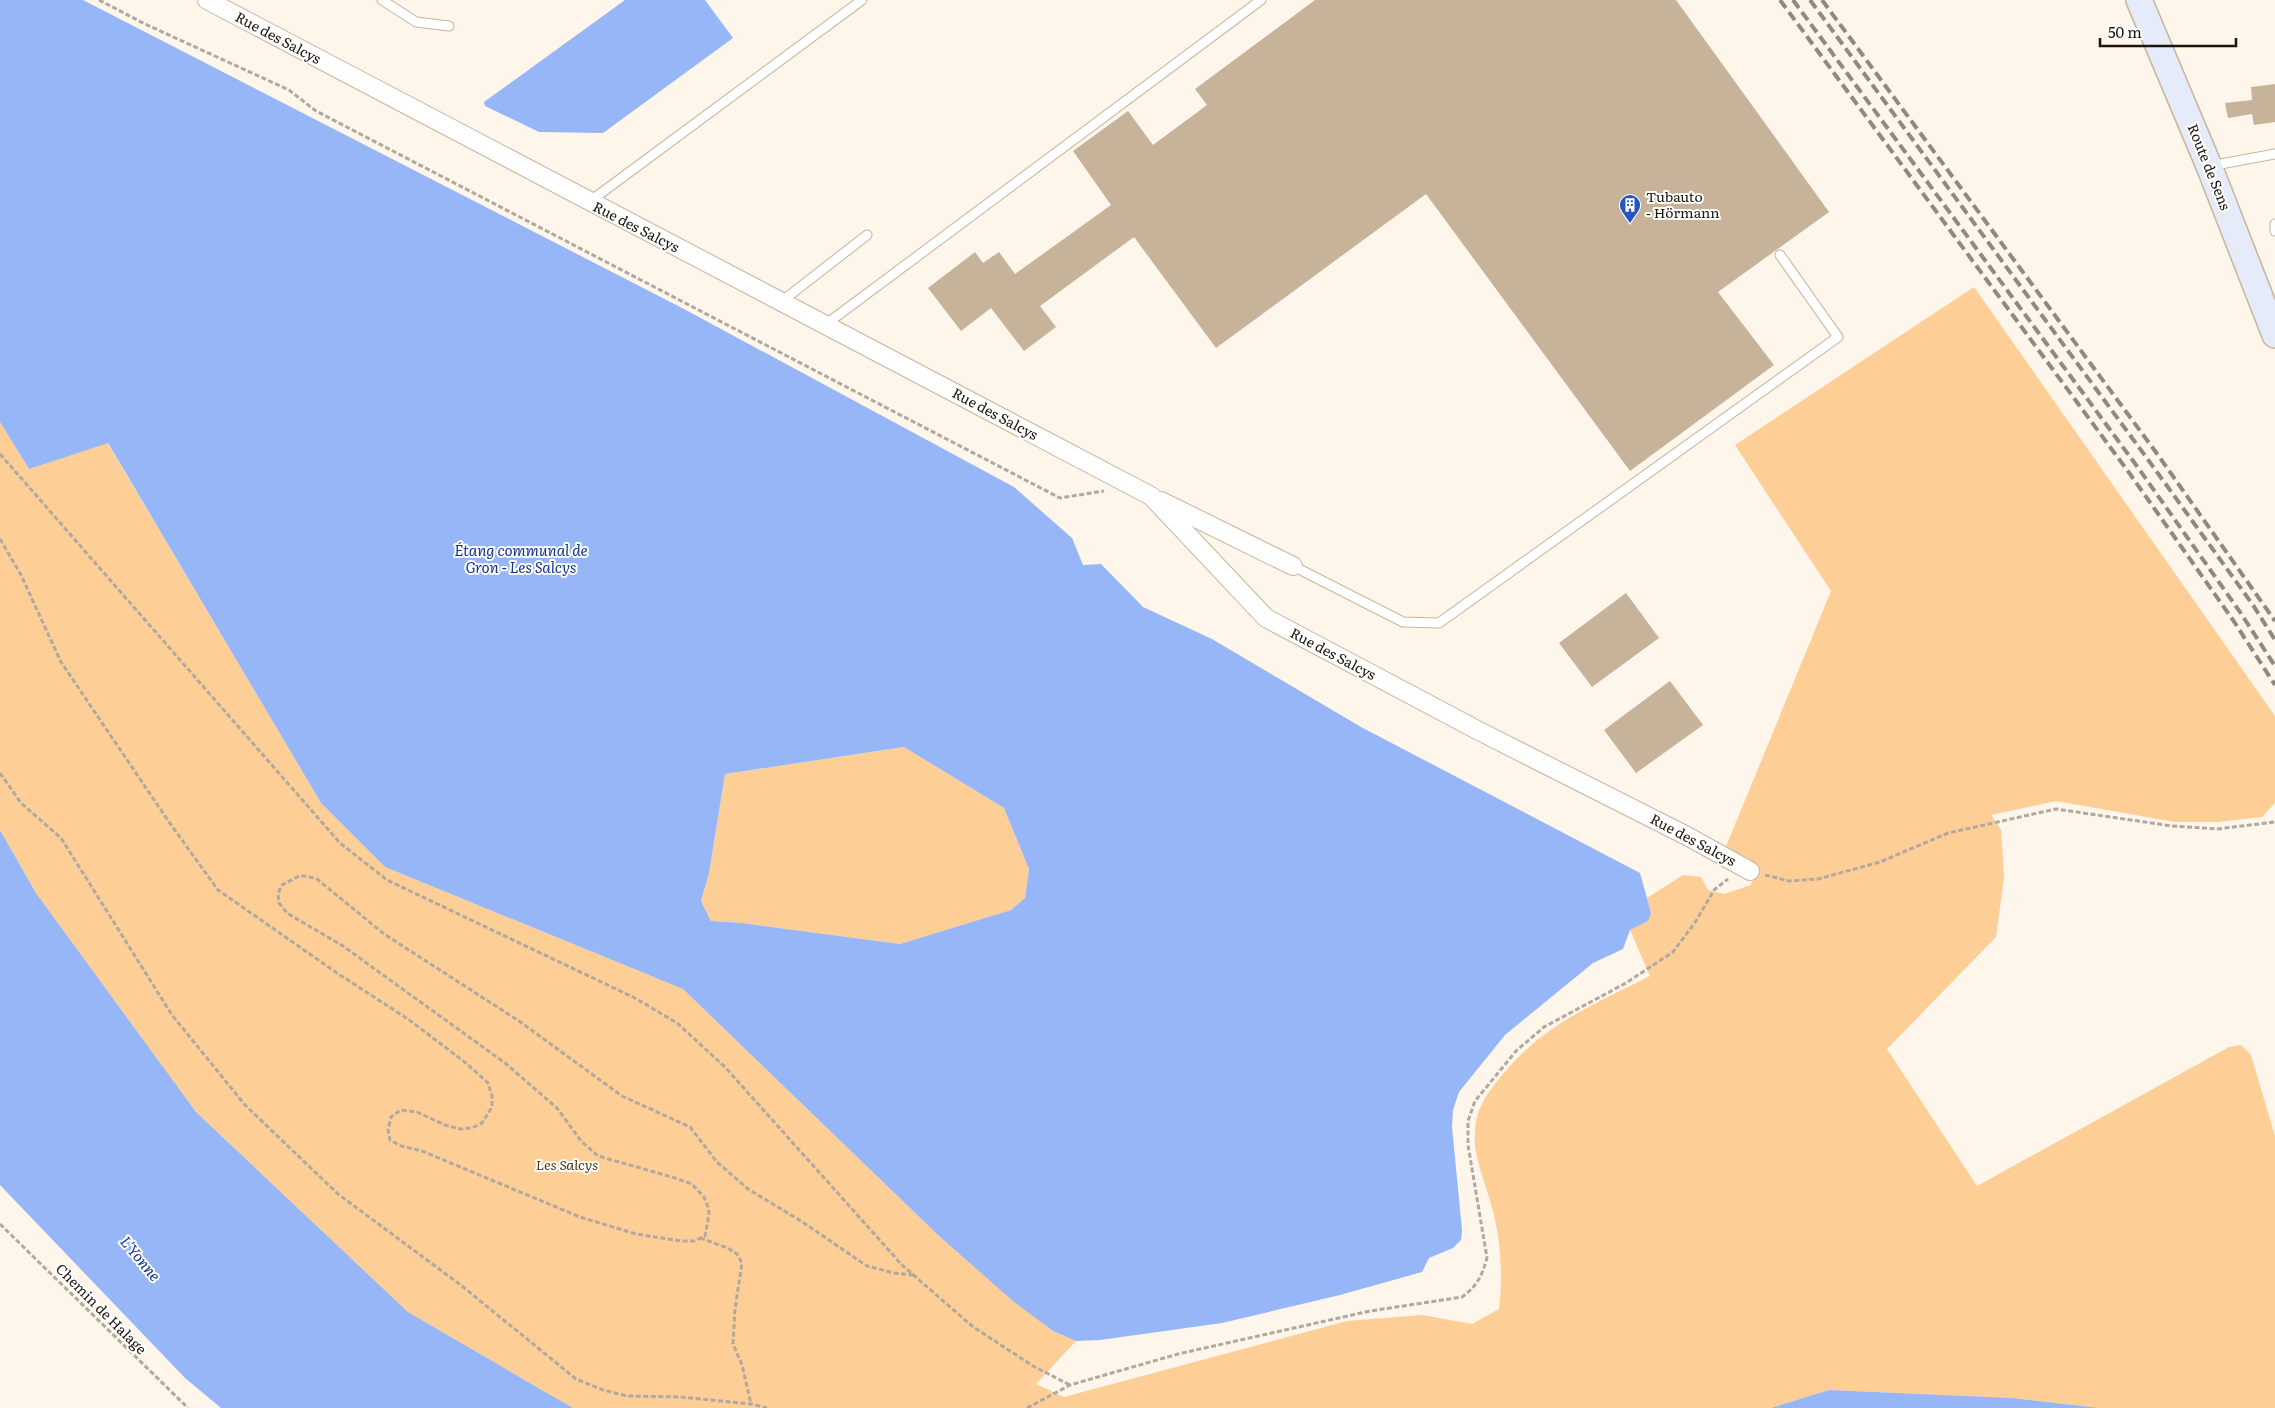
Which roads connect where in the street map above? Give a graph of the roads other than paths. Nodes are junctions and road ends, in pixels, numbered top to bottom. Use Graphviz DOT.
graph roads {
  1 [pos="207,0"];
  2 [pos="382,0"];
  3 [pos="862,0"];
  4 [pos="1261,0"];
  5 [pos="2139,0"];
  6 [pos="448,26"];
  7 [pos="2275,154"];
  8 [pos="2210,166"];
  9 [pos="588,202"];
  10 [pos="2275,224"];
  11 [pos="2275,231"];
  12 [pos="867,235"];
  13 [pos="1780,255"];
  14 [pos="781,302"];
  15 [pos="825,325"];
  16 [pos="2275,335"];
  17 [pos="1151,496"];
  18 [pos="1293,566"];
  19 [pos="1750,871"];
  1 -- 9 [label="street, Rue des Salcys"];
  2 -- 6 [label="lane"];
  3 -- 9 [label="lane"];
  4 -- 15 [label="lane"];
  5 -- 8 [label="main road, Route de Sens"];
  7 -- 8 [label="lane"];
  8 -- 16 [label="main road, Route de Sens"];
  9 -- 14 [label="street, Rue des Salcys"];
  10 -- 11 [label="lane"];
  12 -- 14 [label="lane"];
  13 -- 18 [label="lane"];
  14 -- 15 [label="street, Rue des Salcys"];
  15 -- 17 [label="street, Rue des Salcys"];
  17 -- 18 [label="street"];
  17 -- 19 [label="street, Rue des Salcys"];
}
